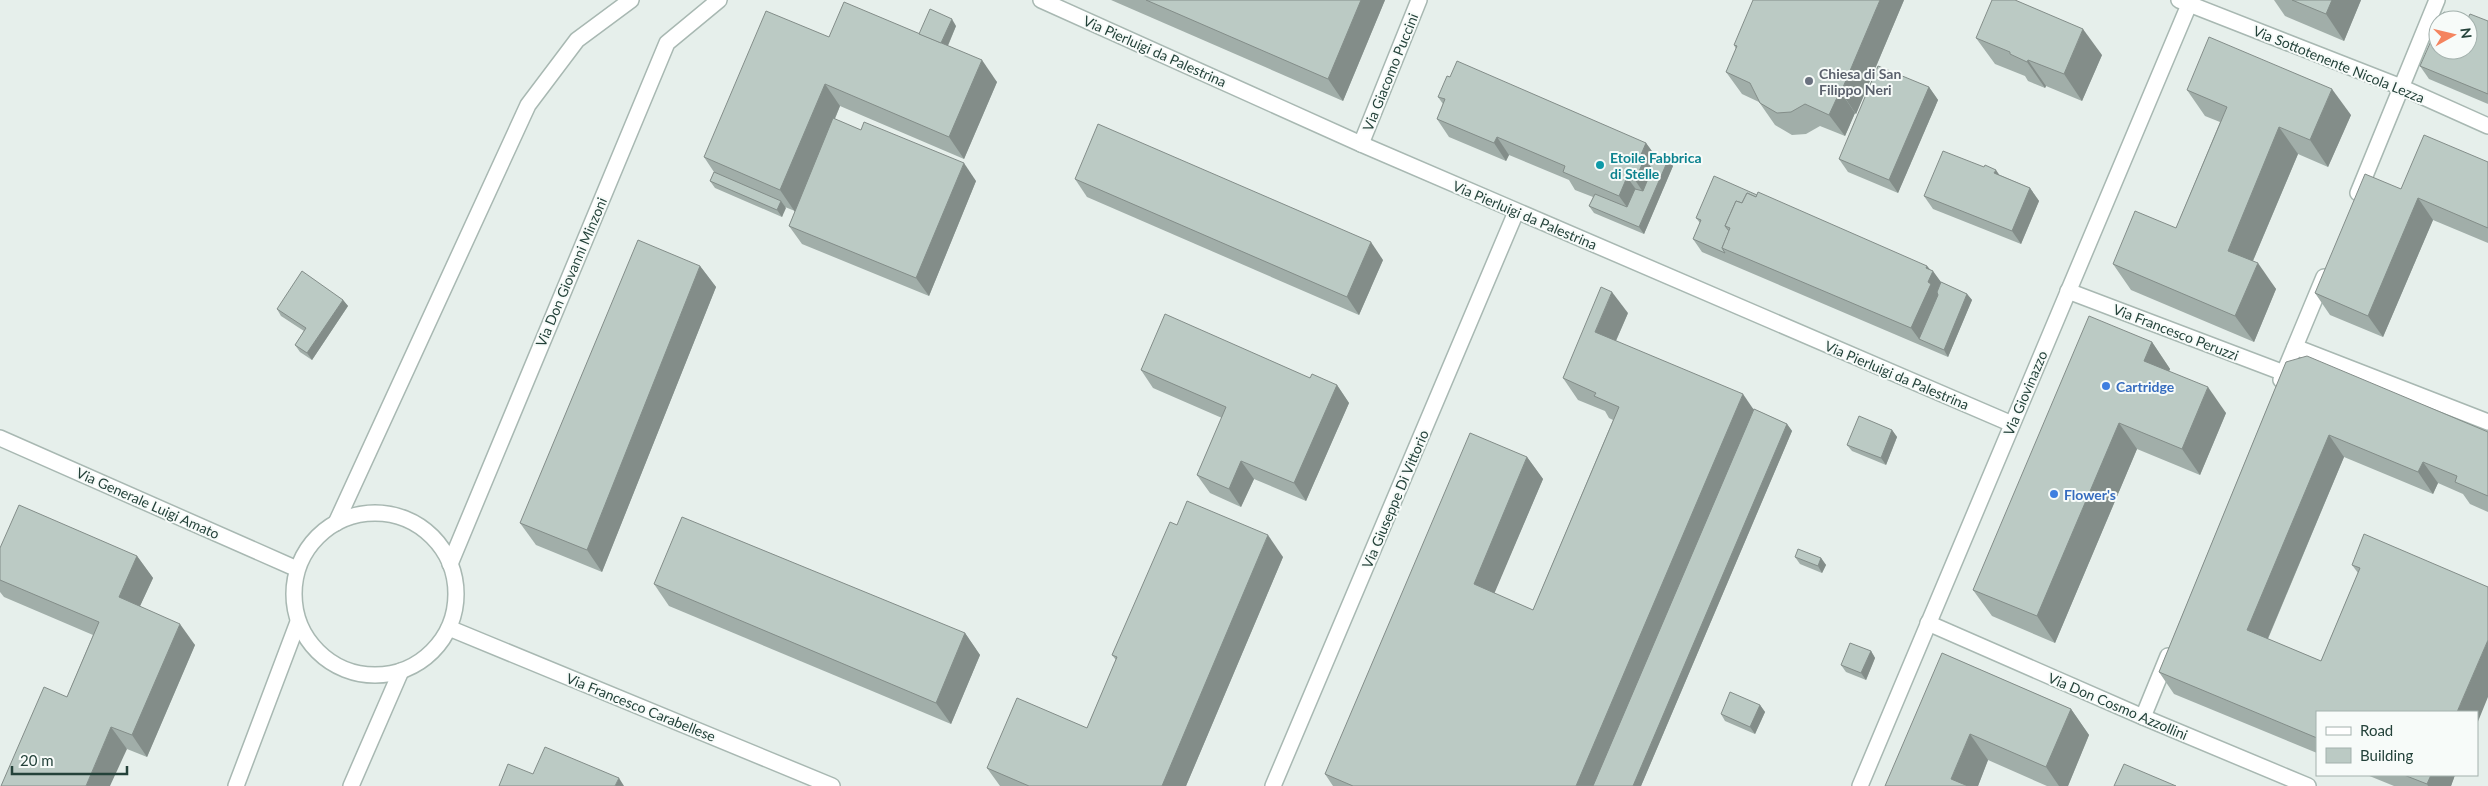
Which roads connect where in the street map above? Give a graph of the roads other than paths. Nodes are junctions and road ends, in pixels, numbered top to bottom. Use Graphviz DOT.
graph roads {
  1 [pos="631,0"];
  2 [pos="719,0"];
  3 [pos="1041,0"];
  4 [pos="1419,0"];
  5 [pos="2437,0"];
  6 [pos="2186,1"];
  7 [pos="2401,88"];
  8 [pos="2488,126"];
  9 [pos="1361,144"];
  10 [pos="2354,204"];
  11 [pos="1516,212"];
  12 [pos="2328,266"];
  13 [pos="2068,291"];
  14 [pos="2295,347"];
  15 [pos="2284,373"];
  16 [pos="2277,391"];
  17 [pos="2488,422"];
  18 [pos="2012,424"];
  19 [pos="0,438"];
  20 [pos="336,523"];
  21 [pos="450,564"];
  22 [pos="297,569"];
  23 [pos="298,622"];
  24 [pos="1928,623"];
  25 [pos="449,628"];
  26 [pos="2173,645"];
  27 [pos="401,671"];
  28 [pos="2143,717"];
  29 [pos="236,786"];
  30 [pos="350,786"];
  31 [pos="832,786"];
  32 [pos="1273,786"];
  33 [pos="1860,786"];
  34 [pos="2308,786"];
  1 -- 20 [label="street"];
  2 -- 21 [label="street, Via Don Giovanni Minzoni"];
  3 -- 9 [label="street, Via Pierluigi da Palestrina"];
  4 -- 9 [label="street, Via Giacomo Puccini"];
  5 -- 7 [label="street"];
  6 -- 7 [label="street, Via Sottotenente Nicola Lezza"];
  6 -- 13 [label="street, Via Giovinazzo"];
  7 -- 8 [label="street, Via Sottotenente Nicola Lezza"];
  7 -- 10 [label="street"];
  9 -- 11 [label="street, Via Pierluigi da Palestrina"];
  11 -- 18 [label="street, Via Pierluigi da Palestrina"];
  11 -- 32 [label="street, Via Giuseppe Di Vittorio"];
  12 -- 14 [label="street"];
  13 -- 15 [label="street, Via Francesco Peruzzi"];
  13 -- 18 [label="street, Via Giovinazzo"];
  14 -- 15 [label="street"];
  14 -- 17 [label="street"];
  15 -- 16 [label="street"];
  18 -- 24 [label="street, Via Giovinazzo"];
  19 -- 22 [label="street, Via Generale Luigi Amato"];
  20 -- 21 [label="street"];
  20 -- 22 [label="street"];
  21 -- 25 [label="street"];
  22 -- 23 [label="street"];
  23 -- 27 [label="street"];
  23 -- 29 [label="street"];
  24 -- 28 [label="street, Via Don Cosmo Azzollini"];
  24 -- 33 [label="street, Via Giovinazzo"];
  25 -- 27 [label="street"];
  25 -- 31 [label="street, Via Francesco Carabellese"];
  26 -- 28 [label="street"];
  27 -- 30 [label="street"];
  28 -- 34 [label="street, Via Don Cosmo Azzollini"];
}
